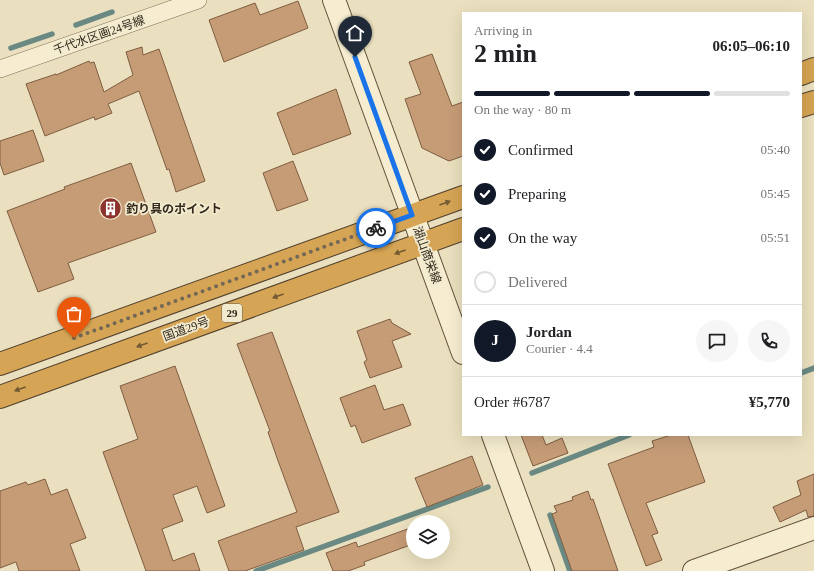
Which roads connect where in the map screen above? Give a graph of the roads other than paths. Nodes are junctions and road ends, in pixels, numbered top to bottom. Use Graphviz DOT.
graph roads {
  1 [pos="198,0"];
  2 [pos="334,0"];
  3 [pos="0,69"];
  4 [pos="814,70"];
  5 [pos="802,74"];
  6 [pos="814,102"];
  7 [pos="802,106"];
  8 [pos="462,197"];
  9 [pos="412,215"];
  10 [pos="462,229"];
  11 [pos="423,244"];
  12 [pos="462,350"];
  13 [pos="0,364"];
  14 [pos="0,397"];
  15 [pos="493,436"];
  16 [pos="814,528"];
  17 [pos="543,571"];
  18 [pos="694,571"];
  1 -- 3 [label="street, 千代水区画24号線"];
  2 -- 9 [label="street, 湖山商栄線"];
  4 -- 5 [label="highway"];
  6 -- 7 [label="highway"];
  9 -- 8 [label="highway, one-way"];
  9 -- 11 [label="street, 湖山商栄線"];
  9 -- 13 [label="highway"];
  10 -- 11 [label="highway, 国道29号 / 29"];
  11 -- 12 [label="street, 湖山商栄線"];
  11 -- 14 [label="highway, 国道29号 / 29, one-way"];
  15 -- 17 [label="street"];
  16 -- 18 [label="street"];
}
